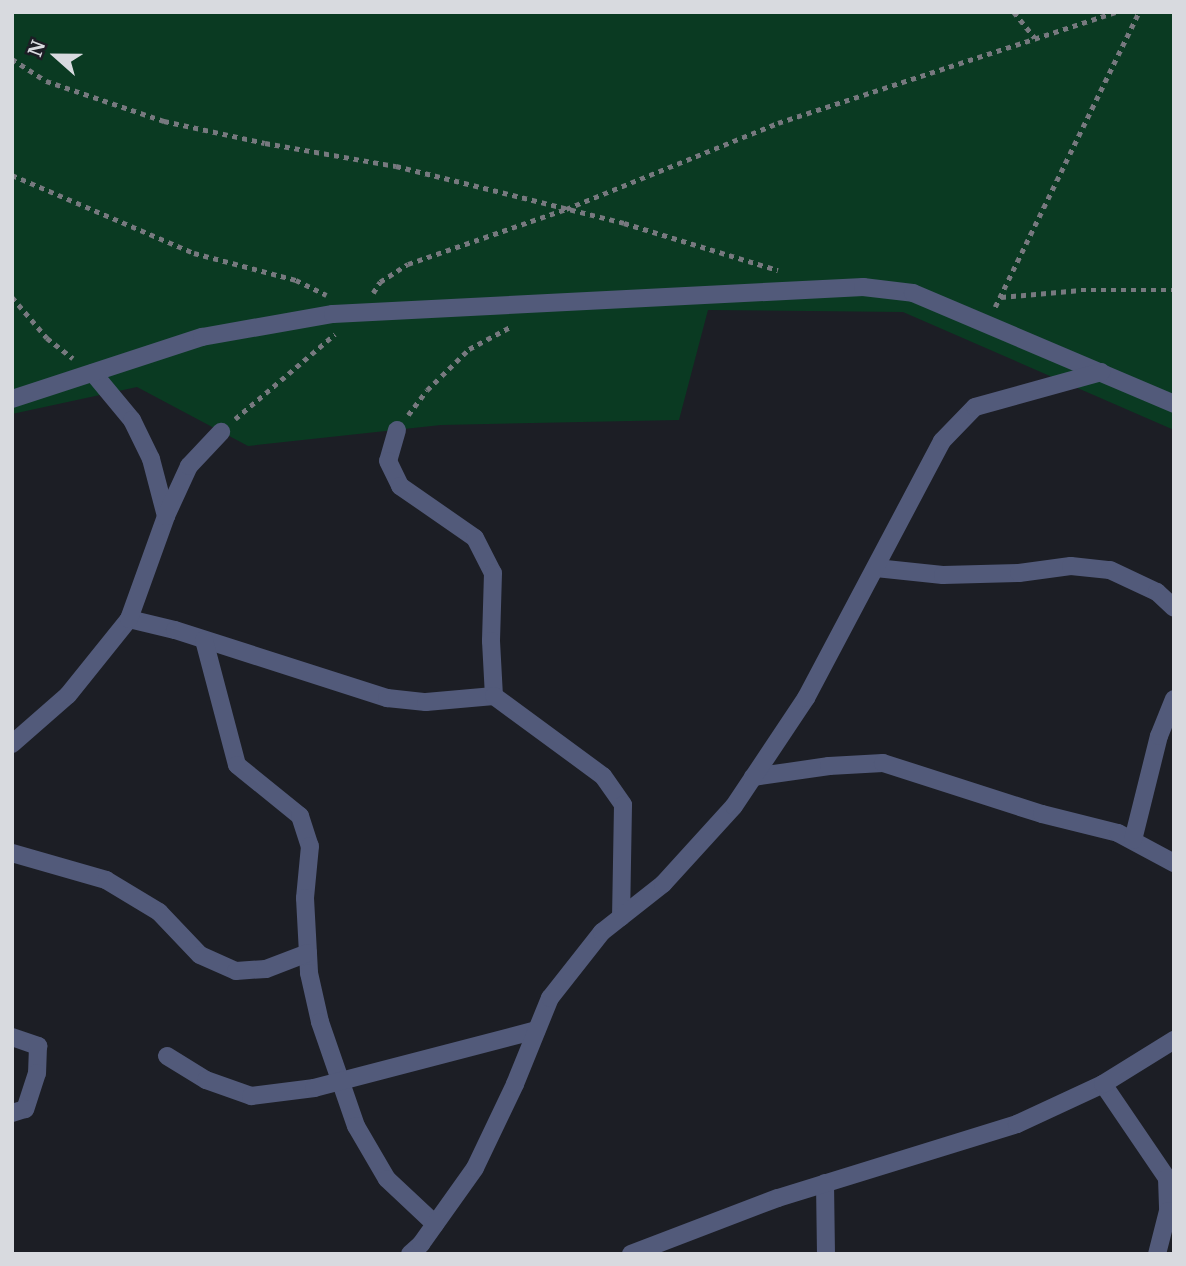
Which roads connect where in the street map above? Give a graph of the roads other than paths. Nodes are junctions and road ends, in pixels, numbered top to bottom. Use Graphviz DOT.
graph roads {
  1 [pos="1101,372"];
  2 [pos="93,373"];
  3 [pos="12,399"];
  4 [pos="1174,404"];
  5 [pos="397,430"];
  6 [pos="221,432"];
  7 [pos="166,516"];
  8 [pos="876,568"];
  9 [pos="1174,608"];
  10 [pos="129,619"];
  11 [pos="204,640"];
  12 [pos="494,696"];
  13 [pos="1174,699"];
  14 [pos="12,744"];
  15 [pos="753,777"];
  16 [pos="1133,840"];
  17 [pos="12,853"];
  18 [pos="1174,863"];
  19 [pos="621,917"];
  20 [pos="308,953"];
  21 [pos="537,1030"];
  22 [pos="12,1037"];
  23 [pos="1174,1040"];
  24 [pos="167,1056"];
  25 [pos="342,1080"];
  26 [pos="1102,1084"];
  27 [pos="12,1113"];
  28 [pos="825,1183"];
  29 [pos="435,1224"];
  30 [pos="410,1254"];
  31 [pos="631,1254"];
  32 [pos="826,1254"];
  33 [pos="1157,1254"];
  1 -- 2 [label="street"];
  1 -- 4 [label="street"];
  1 -- 8 [label="street"];
  2 -- 3 [label="street"];
  2 -- 7 [label="street"];
  5 -- 12 [label="street"];
  6 -- 7 [label="street"];
  7 -- 10 [label="street"];
  8 -- 9 [label="street"];
  8 -- 15 [label="street"];
  10 -- 11 [label="street"];
  10 -- 14 [label="street"];
  11 -- 12 [label="street"];
  11 -- 20 [label="street"];
  12 -- 19 [label="street"];
  13 -- 16 [label="street"];
  15 -- 16 [label="street"];
  15 -- 19 [label="street"];
  16 -- 18 [label="street"];
  17 -- 20 [label="street"];
  19 -- 21 [label="street"];
  20 -- 25 [label="street"];
  21 -- 25 [label="street"];
  21 -- 29 [label="street"];
  22 -- 27 [label="street"];
  23 -- 26 [label="street"];
  24 -- 25 [label="street"];
  25 -- 29 [label="street"];
  26 -- 28 [label="street"];
  26 -- 33 [label="street"];
  28 -- 31 [label="street"];
  28 -- 32 [label="street"];
  29 -- 30 [label="street"];
}
